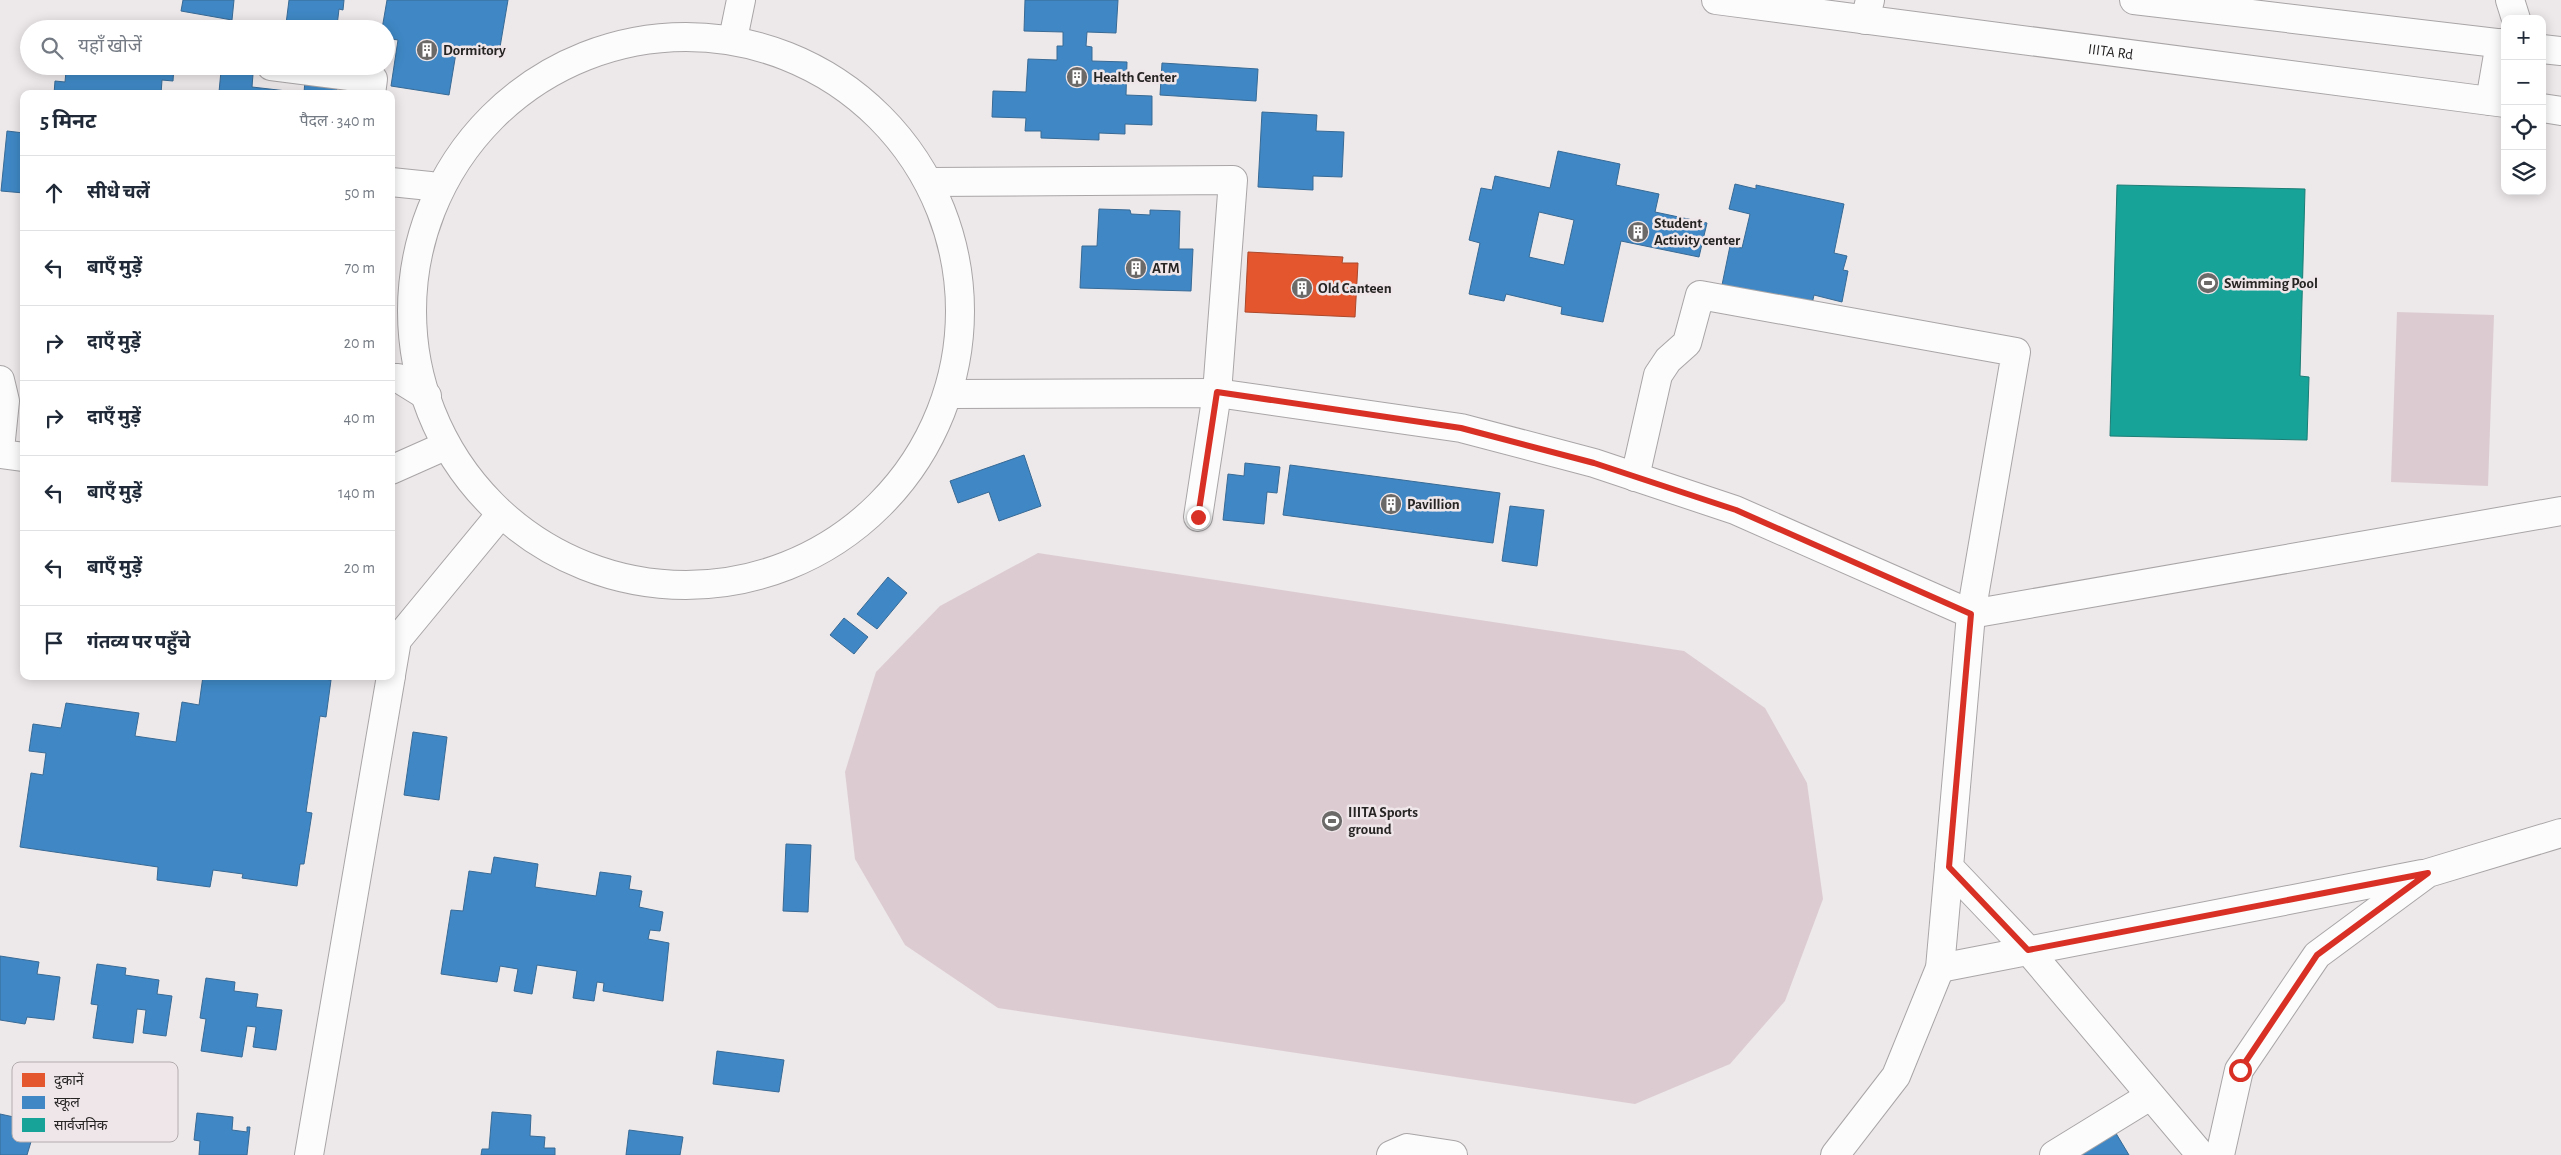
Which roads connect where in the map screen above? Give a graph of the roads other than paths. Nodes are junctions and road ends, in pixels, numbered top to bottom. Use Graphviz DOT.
graph roads {
  1 [pos="741,0"];
  2 [pos="1716,0"];
  3 [pos="2134,0"];
  4 [pos="2510,0"];
  5 [pos="1868,10"];
  6 [pos="2515,15"];
  7 [pos="733,39"];
  8 [pos="2501,44"];
  9 [pos="2546,50"];
  10 [pos="2561,52"];
  11 [pos="2501,58"];
  12 [pos="342,75"];
  13 [pos="372,90"];
  14 [pos="2498,102"];
  15 [pos="2546,108"];
  16 [pos="2561,110"];
  17 [pos="395,182"];
  18 [pos="930,182"];
  19 [pos="430,186"];
  20 [pos="395,378"];
  21 [pos="0,380"];
  22 [pos="1217,392"];
  23 [pos="950,394"];
  24 [pos="427,396"];
  25 [pos="445,446"];
  26 [pos="0,449"];
  27 [pos="0,454"];
  28 [pos="20,456"];
  29 [pos="395,468"];
  30 [pos="1635,476"];
  31 [pos="2561,511"];
  32 [pos="500,515"];
  33 [pos="1198,517"];
  34 [pos="1971,614"];
  35 [pos="395,652"];
  36 [pos="390,680"];
  37 [pos="2561,833"];
  38 [pos="1949,867"];
  39 [pos="2428,873"];
  40 [pos="2028,950"];
  41 [pos="1940,968"];
  42 [pos="2150,1096"];
  43 [pos="309,1155"];
  44 [pos="1391,1155"];
  45 [pos="1453,1155"];
  46 [pos="1835,1155"];
  47 [pos="2054,1155"];
  48 [pos="2201,1155"];
  49 [pos="2220,1155"];
  1 -- 7 [label="main road"];
  2 -- 5 [label="main road, IIITA Rd"];
  3 -- 8 [label="main road"];
  4 -- 6 [label="main road"];
  5 -- 14 [label="main road, IIITA Rd"];
  7 -- 18 [label="main road"];
  7 -- 19 [label="main road"];
  9 -- 10 [label="main road"];
  11 -- 14 [label="main road"];
  12 -- 13 [label="main road"];
  15 -- 16 [label="main road"];
  17 -- 19 [label="main road"];
  18 -- 22 [label="main road"];
  18 -- 23 [label="main road"];
  19 -- 24 [label="main road"];
  20 -- 24 [label="main road"];
  21 -- 26 [label="main road"];
  22 -- 23 [label="main road"];
  22 -- 30 [label="main road"];
  22 -- 33 [label="main road"];
  23 -- 32 [label="main road"];
  24 -- 25 [label="main road"];
  25 -- 29 [label="main road"];
  25 -- 32 [label="main road"];
  27 -- 28 [label="main road"];
  30 -- 34 [label="main road"];
  30 -- 34 [label="main road"];
  31 -- 34 [label="main road"];
  32 -- 35 [label="main road"];
  34 -- 38 [label="main road"];
  36 -- 43 [label="main road"];
  37 -- 39 [label="main road"];
  38 -- 40 [label="main road"];
  38 -- 41 [label="main road"];
  39 -- 40 [label="main road"];
  39 -- 49 [label="main road"];
  40 -- 41 [label="main road"];
  40 -- 42 [label="main road"];
  41 -- 46 [label="main road"];
  42 -- 47 [label="main road"];
  42 -- 48 [label="main road"];
  44 -- 45 [label="main road"];
}
